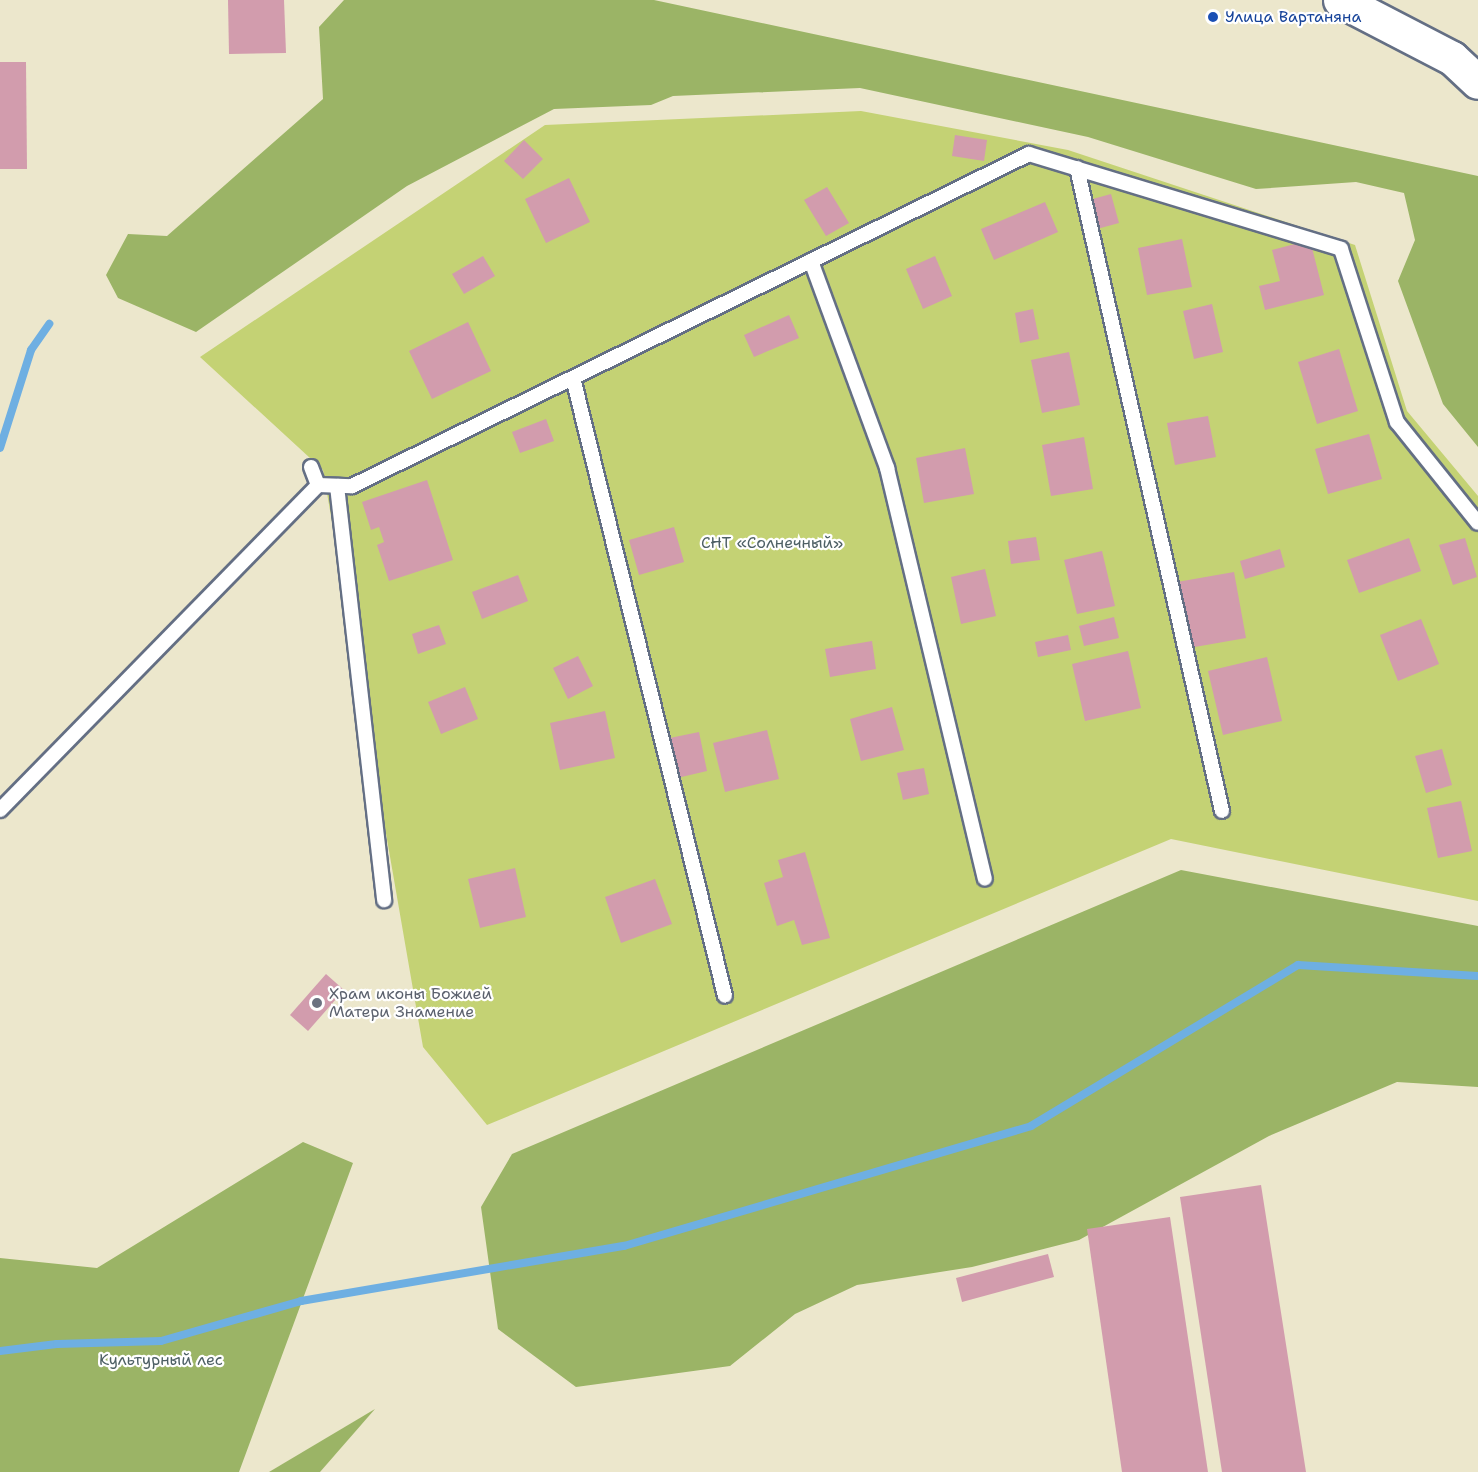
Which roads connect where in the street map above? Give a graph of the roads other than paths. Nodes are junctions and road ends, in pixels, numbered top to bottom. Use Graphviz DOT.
graph roads {
  1 [pos="1340,0"];
  2 [pos="1478,82"];
  3 [pos="1077,168"];
  4 [pos="811,261"];
  5 [pos="573,378"];
  6 [pos="311,467"];
  7 [pos="318,485"];
  8 [pos="337,486"];
  9 [pos="1478,523"];
  10 [pos="0,810"];
  11 [pos="1221,811"];
  12 [pos="985,878"];
  13 [pos="384,900"];
  14 [pos="725,996"];
  1 -- 2 [label="street"];
  3 -- 4 [label="lane"];
  3 -- 9 [label="lane"];
  3 -- 11 [label="lane"];
  4 -- 5 [label="lane"];
  4 -- 12 [label="lane"];
  5 -- 8 [label="lane"];
  5 -- 14 [label="lane"];
  6 -- 7 [label="lane"];
  7 -- 8 [label="lane"];
  7 -- 10 [label="lane"];
  8 -- 13 [label="lane"];
}
